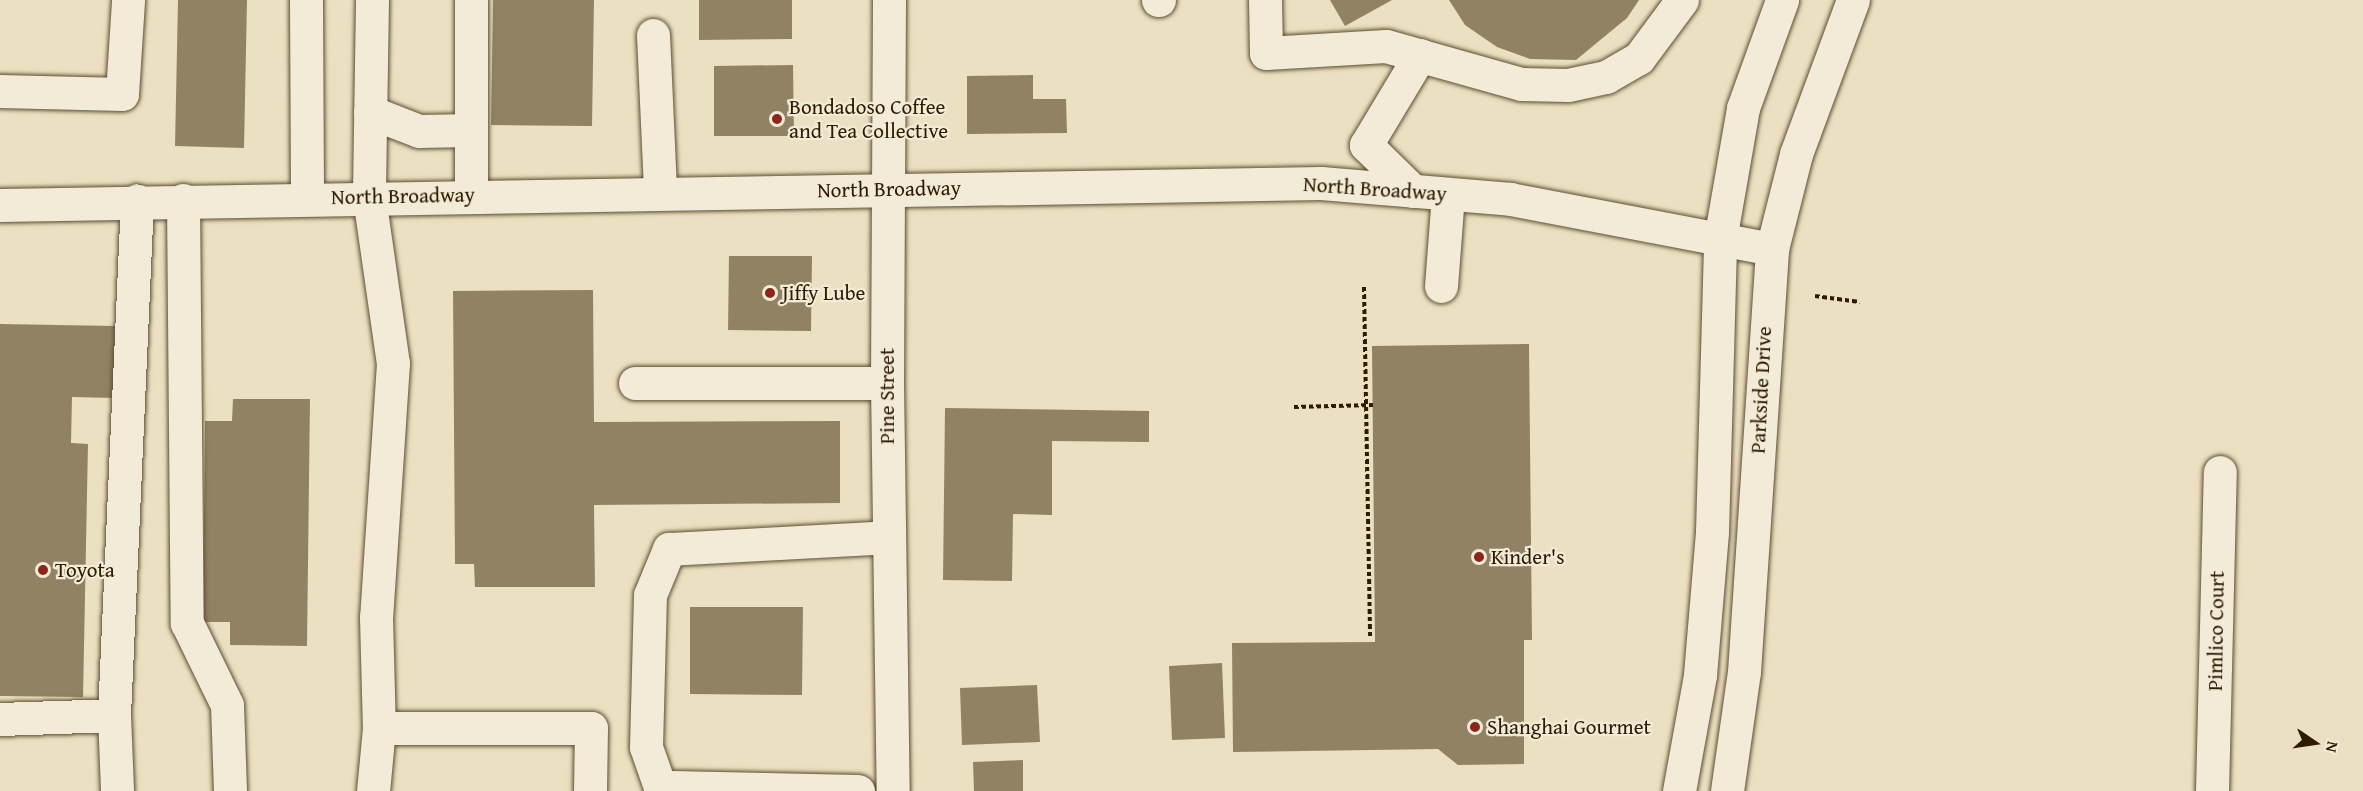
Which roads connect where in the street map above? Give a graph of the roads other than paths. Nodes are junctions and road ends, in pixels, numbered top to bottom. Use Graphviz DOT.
graph roads {
  1 [pos="128,0"];
  2 [pos="306,0"];
  3 [pos="372,0"];
  4 [pos="471,0"];
  5 [pos="889,0"];
  6 [pos="1265,0"];
  7 [pos="1682,0"];
  8 [pos="1853,0"];
  9 [pos="1783,6"];
  10 [pos="653,35"];
  11 [pos="1420,56"];
  12 [pos="0,91"];
  13 [pos="370,112"];
  14 [pos="471,130"];
  15 [pos="887,189"];
  16 [pos="660,190"];
  17 [pos="1413,191"];
  18 [pos="471,194"];
  19 [pos="1448,194"];
  20 [pos="369,197"];
  21 [pos="307,198"];
  22 [pos="183,200"];
  23 [pos="137,201"];
  24 [pos="0,204"];
  25 [pos="1720,240"];
  26 [pos="1772,249"];
  27 [pos="1441,286"];
  28 [pos="635,383"];
  29 [pos="886,383"];
  30 [pos="2220,472"];
  31 [pos="889,537"];
  32 [pos="114,715"];
  33 [pos="0,719"];
  34 [pos="379,728"];
  35 [pos="117,791"];
  36 [pos="230,791"];
  37 [pos="374,791"];
  38 [pos="590,791"];
  39 [pos="858,791"];
  40 [pos="893,791"];
  41 [pos="1679,791"];
  42 [pos="1727,791"];
  43 [pos="2212,791"];
  1 -- 12 [label="street"];
  2 -- 21 [label="street"];
  3 -- 13 [label="street"];
  4 -- 14 [label="street"];
  5 -- 15 [label="street, Pine Street"];
  6 -- 11 [label="street"];
  7 -- 11 [label="street"];
  8 -- 26 [label="street, Parkside Drive"];
  9 -- 25 [label="street"];
  10 -- 16 [label="street"];
  11 -- 17 [label="street"];
  13 -- 14 [label="street"];
  13 -- 20 [label="street"];
  14 -- 18 [label="street"];
  15 -- 16 [label="street, North Broadway"];
  15 -- 17 [label="street, North Broadway"];
  15 -- 29 [label="street, Pine Street"];
  16 -- 18 [label="street, North Broadway"];
  17 -- 19 [label="street, North Broadway"];
  18 -- 20 [label="street, North Broadway"];
  19 -- 25 [label="street, North Broadway"];
  19 -- 27 [label="street"];
  20 -- 21 [label="street, North Broadway"];
  20 -- 34 [label="street"];
  21 -- 22 [label="street, North Broadway"];
  22 -- 23 [label="street, North Broadway"];
  22 -- 36 [label="street"];
  23 -- 24 [label="street, North Broadway"];
  23 -- 32 [label="street"];
  25 -- 26 [label="street, North Broadway"];
  25 -- 41 [label="street"];
  26 -- 42 [label="street, Parkside Drive"];
  28 -- 29 [label="street"];
  29 -- 31 [label="street, Pine Street"];
  30 -- 43 [label="street, Pimlico Court"];
  31 -- 39 [label="street"];
  31 -- 40 [label="street, Pine Street"];
  32 -- 33 [label="street"];
  32 -- 35 [label="street"];
  34 -- 37 [label="street"];
  34 -- 38 [label="street"];
}
